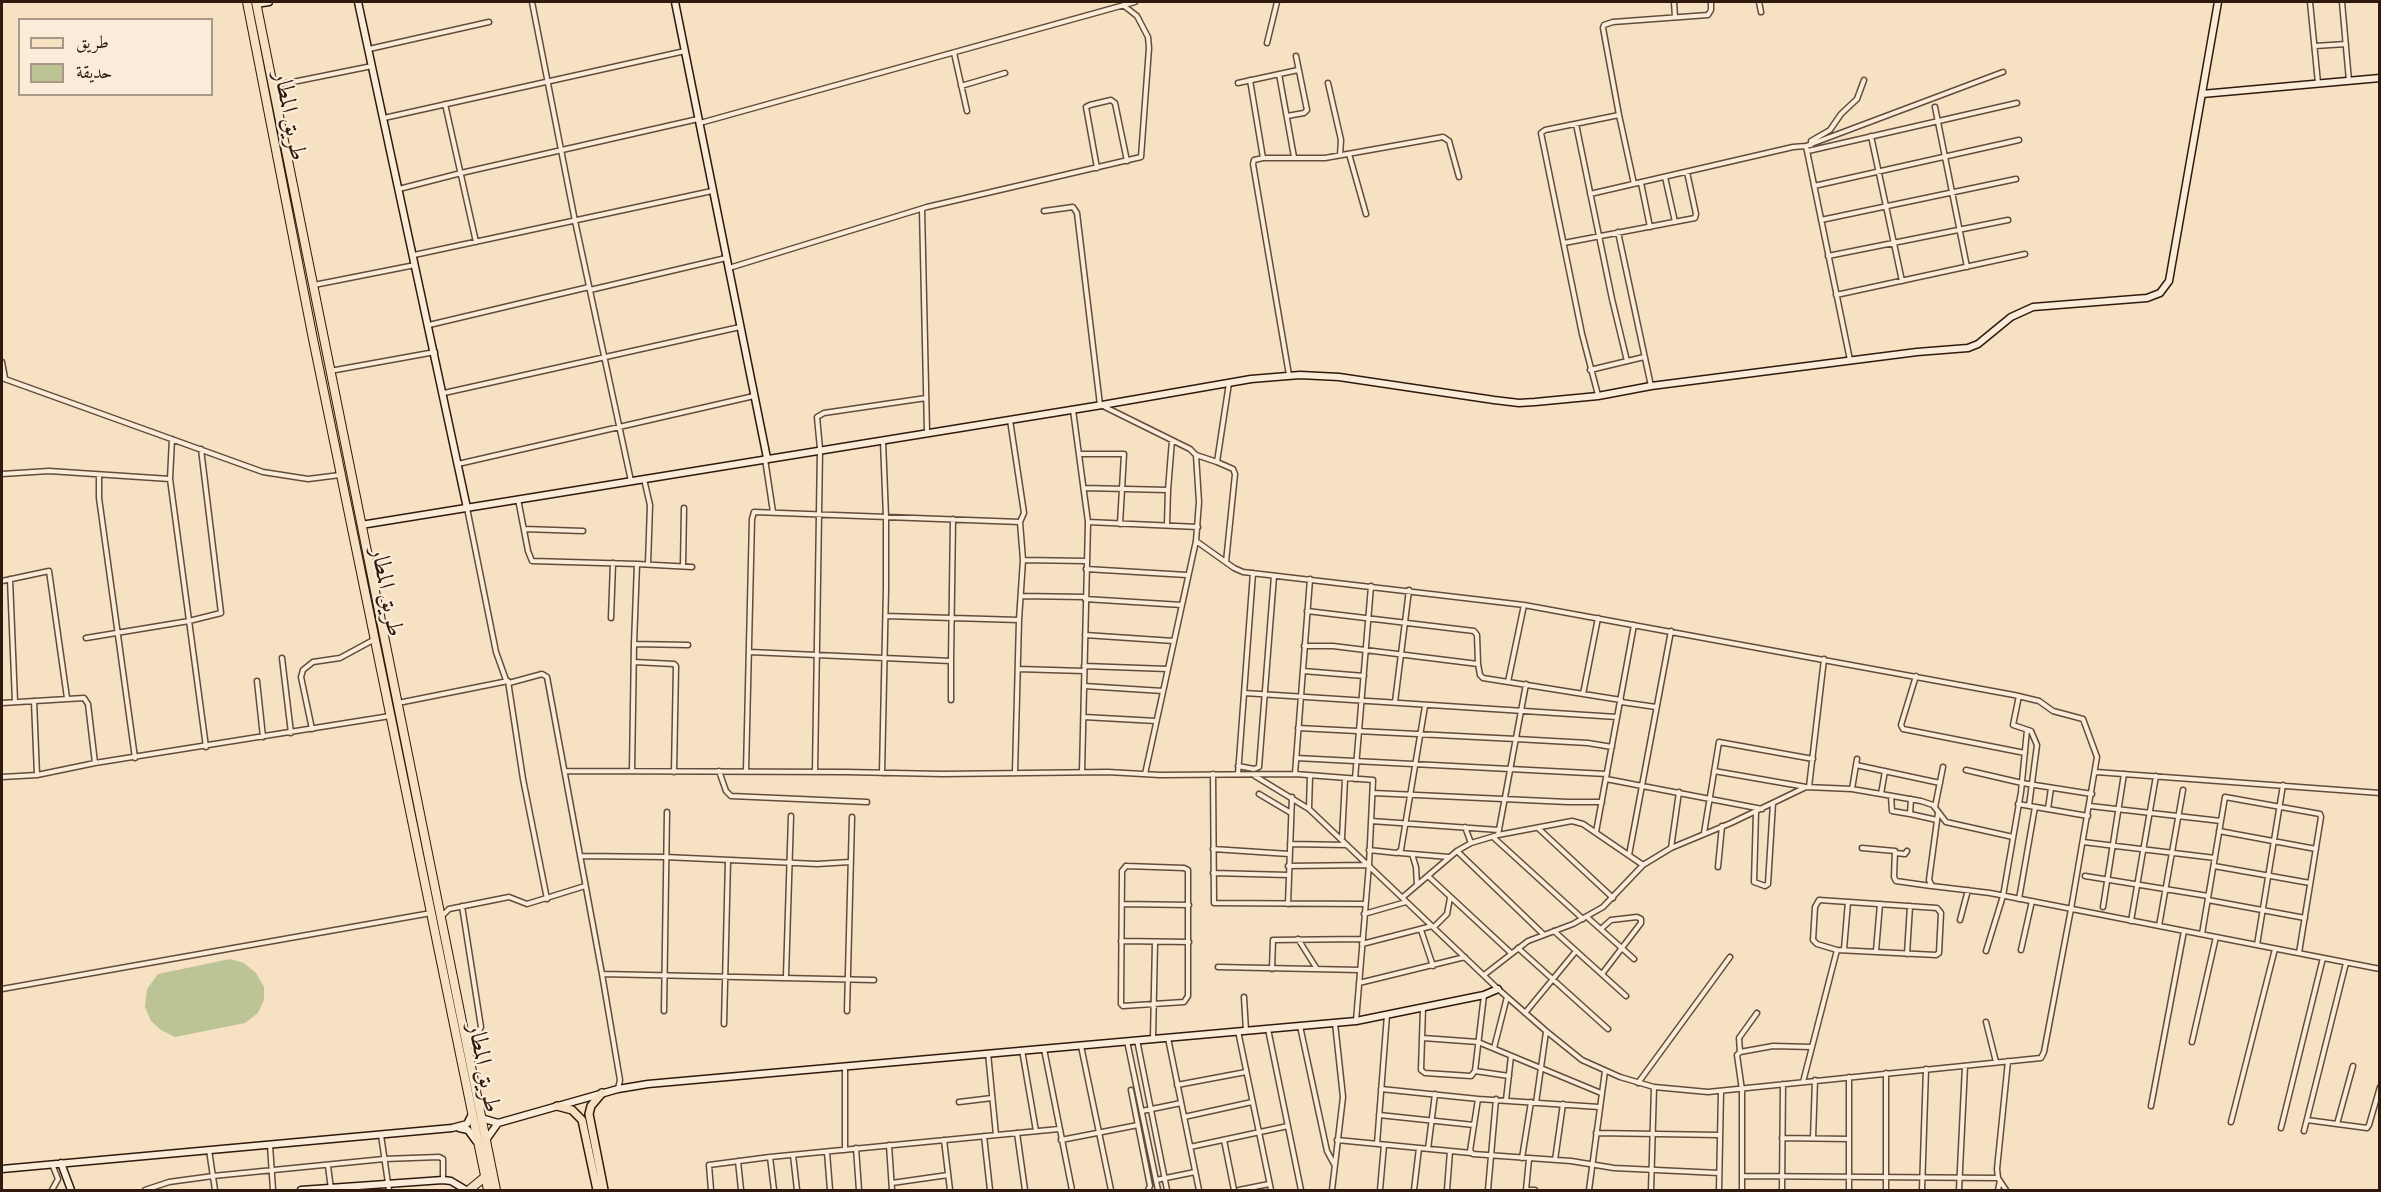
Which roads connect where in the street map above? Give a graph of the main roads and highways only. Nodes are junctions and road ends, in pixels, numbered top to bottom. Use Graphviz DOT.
graph roads {
  1 [pos="247,2"];
  2 [pos="256,3"];
  3 [pos="602,1093"];
  4 [pos="557,1106"];
  5 [pos="486,1176"];
  6 [pos="488,1190"];
  7 [pos="468,1191"];
  8 [pos="496,1191"];
  9 [pos="597,1191"];
  10 [pos="604,1191"];
  1 -- 5 [label="highway, طريق المطار"];
  2 -- 8 [label="highway, طريق المطار"];
  3 -- 10 [label="main road"];
  4 -- 9 [label="main road"];
  5 -- 6 [label="highway, طريق المطار"];
  5 -- 7 [label="highway"];
}
